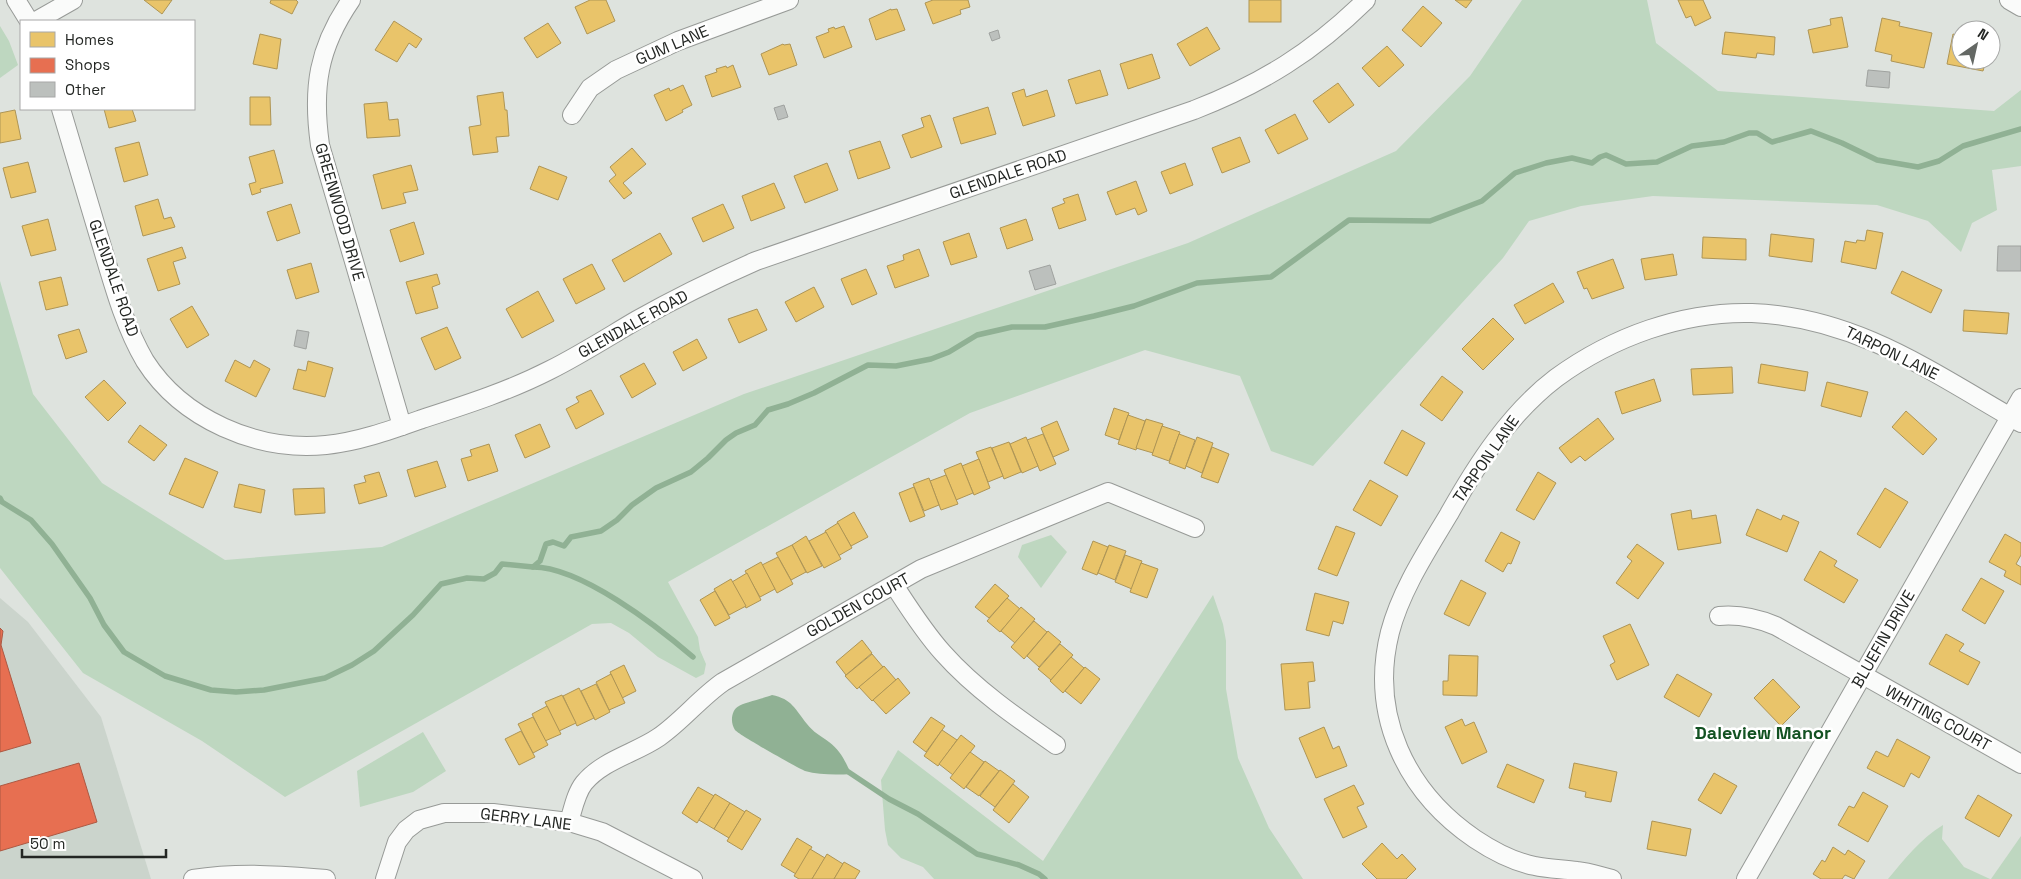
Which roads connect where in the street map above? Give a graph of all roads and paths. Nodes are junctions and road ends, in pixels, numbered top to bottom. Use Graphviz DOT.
graph roads {
  1 [pos="16,0"];
  2 [pos="73,0"];
  3 [pos="351,0"];
  4 [pos="789,0"];
  5 [pos="2008,0"];
  6 [pos="1361,2"];
  7 [pos="2021,6"];
  8 [pos="28,20"];
  9 [pos="38,20"];
  10 [pos="61,110"];
  11 [pos="572,115"];
  12 [pos="2021,398"];
  13 [pos="2016,420"];
  14 [pos="402,426"];
  15 [pos="1195,528"];
  16 [pos="894,585"];
  17 [pos="1719,616"];
  18 [pos="1863,675"];
  19 [pos="1056,745"];
  20 [pos="2021,764"];
  21 [pos="569,822"];
  22 [pos="193,879"];
  23 [pos="326,879"];
  24 [pos="385,879"];
  25 [pos="693,879"];
  26 [pos="1612,879"];
  27 [pos="1746,879"];
  1 -- 8 [label="street"];
  2 -- 9 [label="street"];
  3 -- 14 [label="street, GREENWOOD DRIVE"];
  4 -- 11 [label="street, GUM LANE"];
  5 -- 7 [label="street"];
  6 -- 14 [label="street, GLENDALE ROAD"];
  10 -- 14 [label="street, GLENDALE ROAD"];
  12 -- 13 [label="street, BLUEFIN DRIVE"];
  13 -- 18 [label="street, BLUEFIN DRIVE"];
  13 -- 26 [label="street, TARPON LANE"];
  15 -- 16 [label="street, GOLDEN COURT"];
  16 -- 19 [label="street"];
  16 -- 21 [label="street, GOLDEN COURT"];
  17 -- 18 [label="street, WHITING COURT"];
  18 -- 20 [label="street, WHITING COURT"];
  18 -- 27 [label="street, BLUEFIN DRIVE"];
  21 -- 24 [label="street, GERRY LANE"];
  21 -- 25 [label="street, GERRY LANE"];
  22 -- 23 [label="street"];
}
